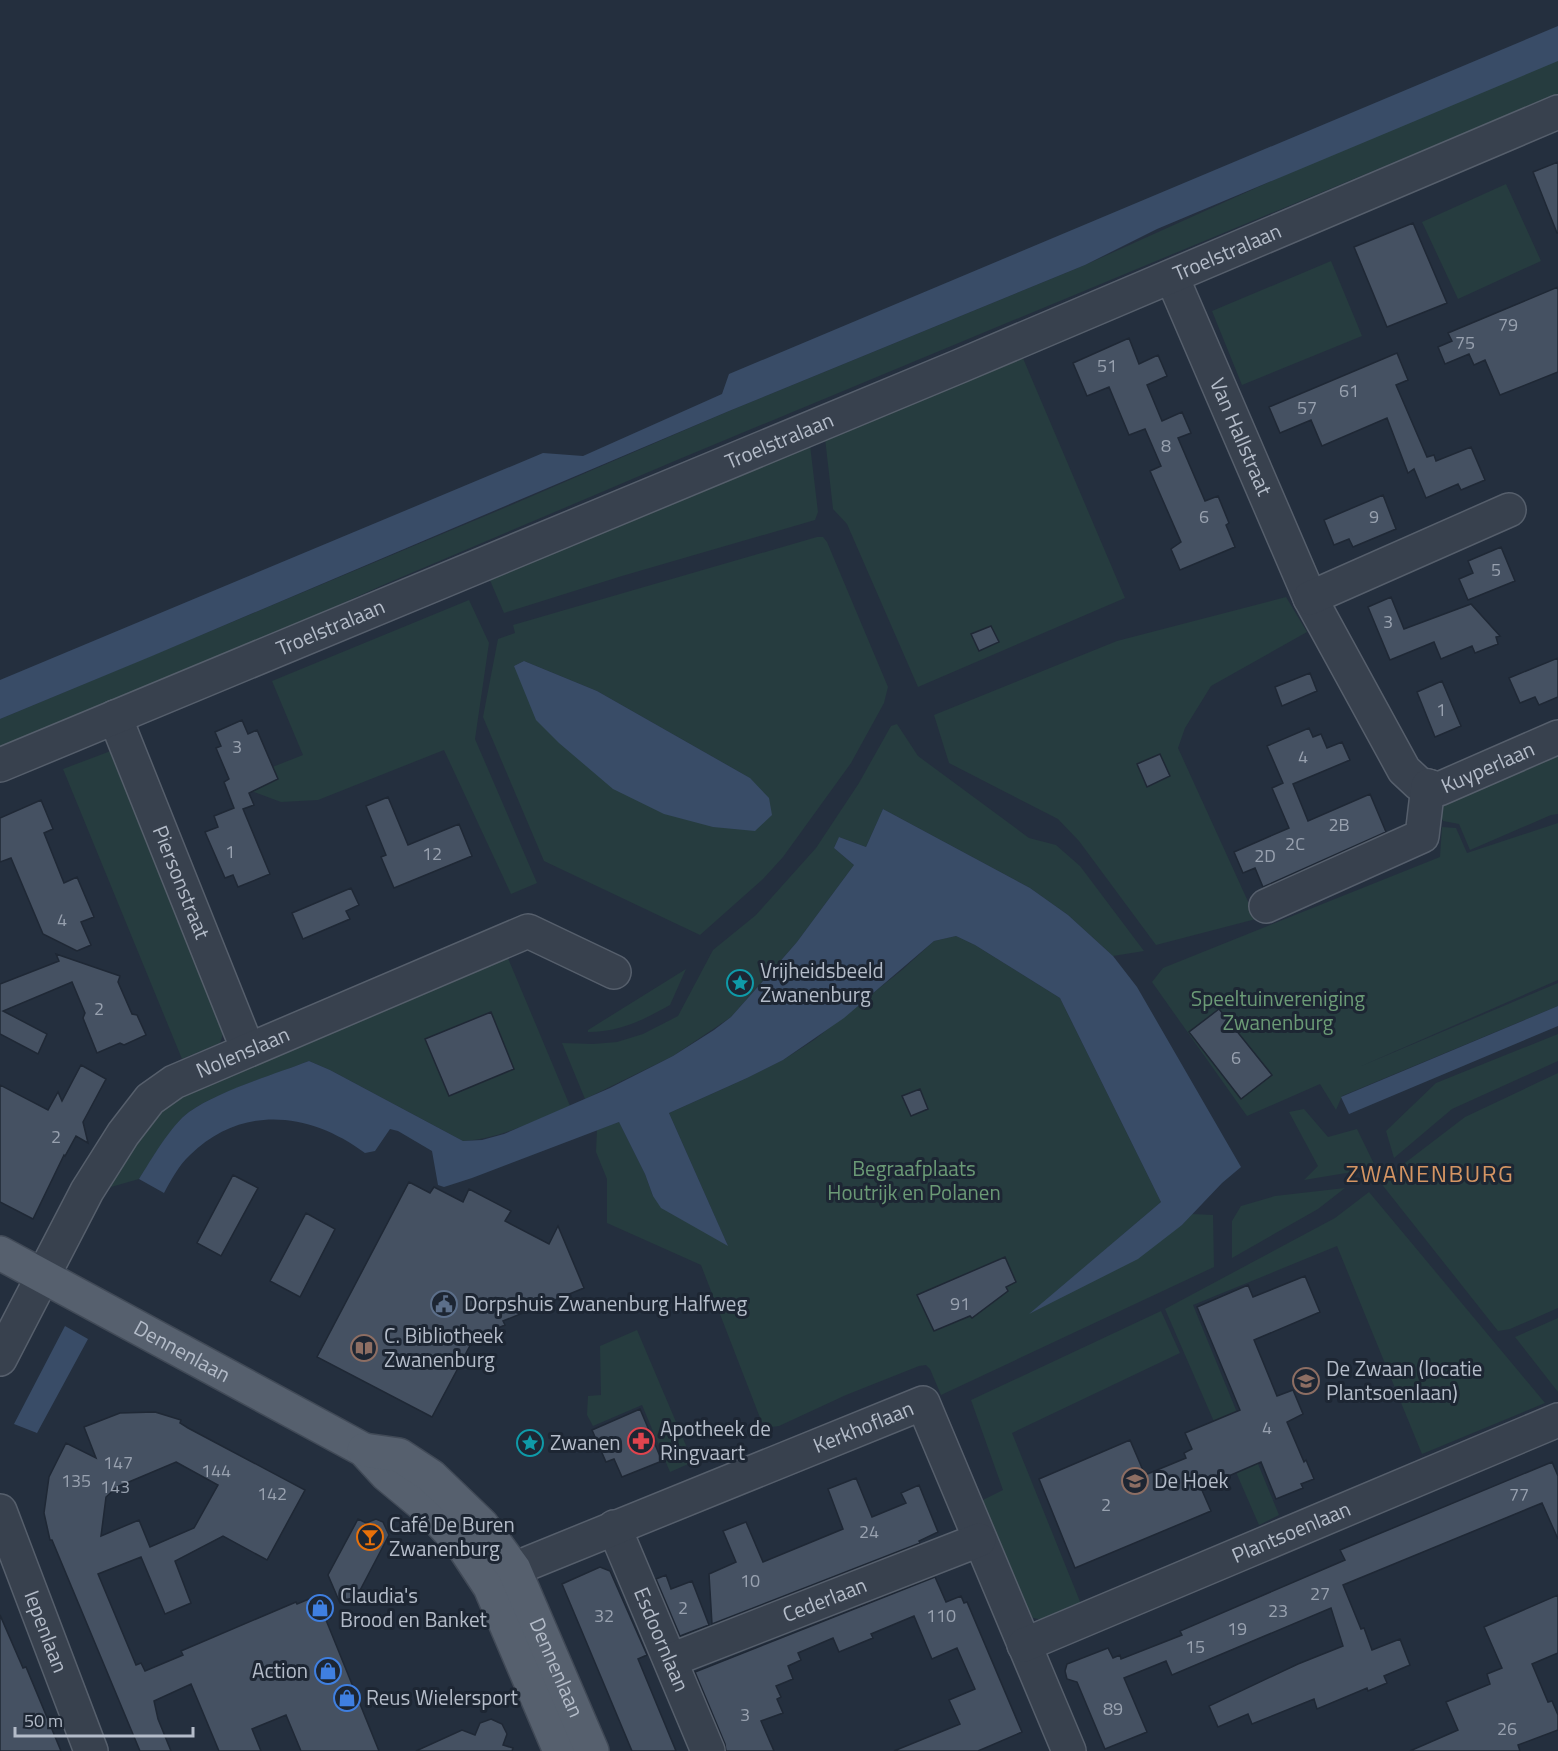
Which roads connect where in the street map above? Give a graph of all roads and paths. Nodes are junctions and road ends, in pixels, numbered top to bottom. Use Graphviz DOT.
graph roads {
  1 [pos="1558,112"];
  2 [pos="1172,277"];
  3 [pos="1509,510"];
  4 [pos="1310,598"];
  5 [pos="115,717"];
  6 [pos="1558,737"];
  7 [pos="0,765"];
  8 [pos="1424,785"];
  9 [pos="1266,906"];
  10 [pos="614,972"];
  11 [pos="248,1050"];
  12 [pos="0,1253"];
  13 [pos="42,1275"];
  14 [pos="0,1359"];
  15 [pos="1558,1420"];
  16 [pos="0,1511"];
  17 [pos="614,1527"];
  18 [pos="979,1540"];
  19 [pos="502,1578"];
  20 [pos="1024,1645"];
  21 [pos="671,1660"];
  22 [pos="1067,1750"];
  23 [pos="91,1751"];
  24 [pos="560,1751"];
  25 [pos="592,1751"];
  26 [pos="708,1751"];
  1 -- 2 [label="street, Troelstralaan"];
  2 -- 4 [label="street, Van Hallstraat"];
  2 -- 5 [label="street, Troelstralaan"];
  3 -- 4 [label="street"];
  4 -- 8 [label="street, Van Hallstraat"];
  5 -- 7 [label="street, Troelstralaan"];
  5 -- 11 [label="street, Piersonstraat"];
  6 -- 8 [label="street, Kuyperlaan"];
  8 -- 9 [label="street"];
  10 -- 11 [label="street, Nolenslaan"];
  11 -- 13 [label="street, Nolenslaan"];
  12 -- 13 [label="main road, Dennenlaan"];
  13 -- 14 [label="street, Nolenslaan"];
  13 -- 19 [label="main road, Dennenlaan"];
  15 -- 20 [label="street, Plantsoenlaan"];
  16 -- 23 [label="street, Iepenlaan"];
  17 -- 18 [label="street, Kerkhoflaan"];
  17 -- 19 [label="street, Kerkhoflaan"];
  17 -- 21 [label="street, Esdoornlaan"];
  18 -- 20 [label="street, Kerkhoflaan"];
  18 -- 21 [label="street, Cederlaan"];
  19 -- 24 [label="main road, Dennenlaan"];
  19 -- 25 [label="main road, Dennenlaan"];
  20 -- 22 [label="street, Kerkhoflaan"];
  21 -- 26 [label="street, Esdoornlaan"];
}
